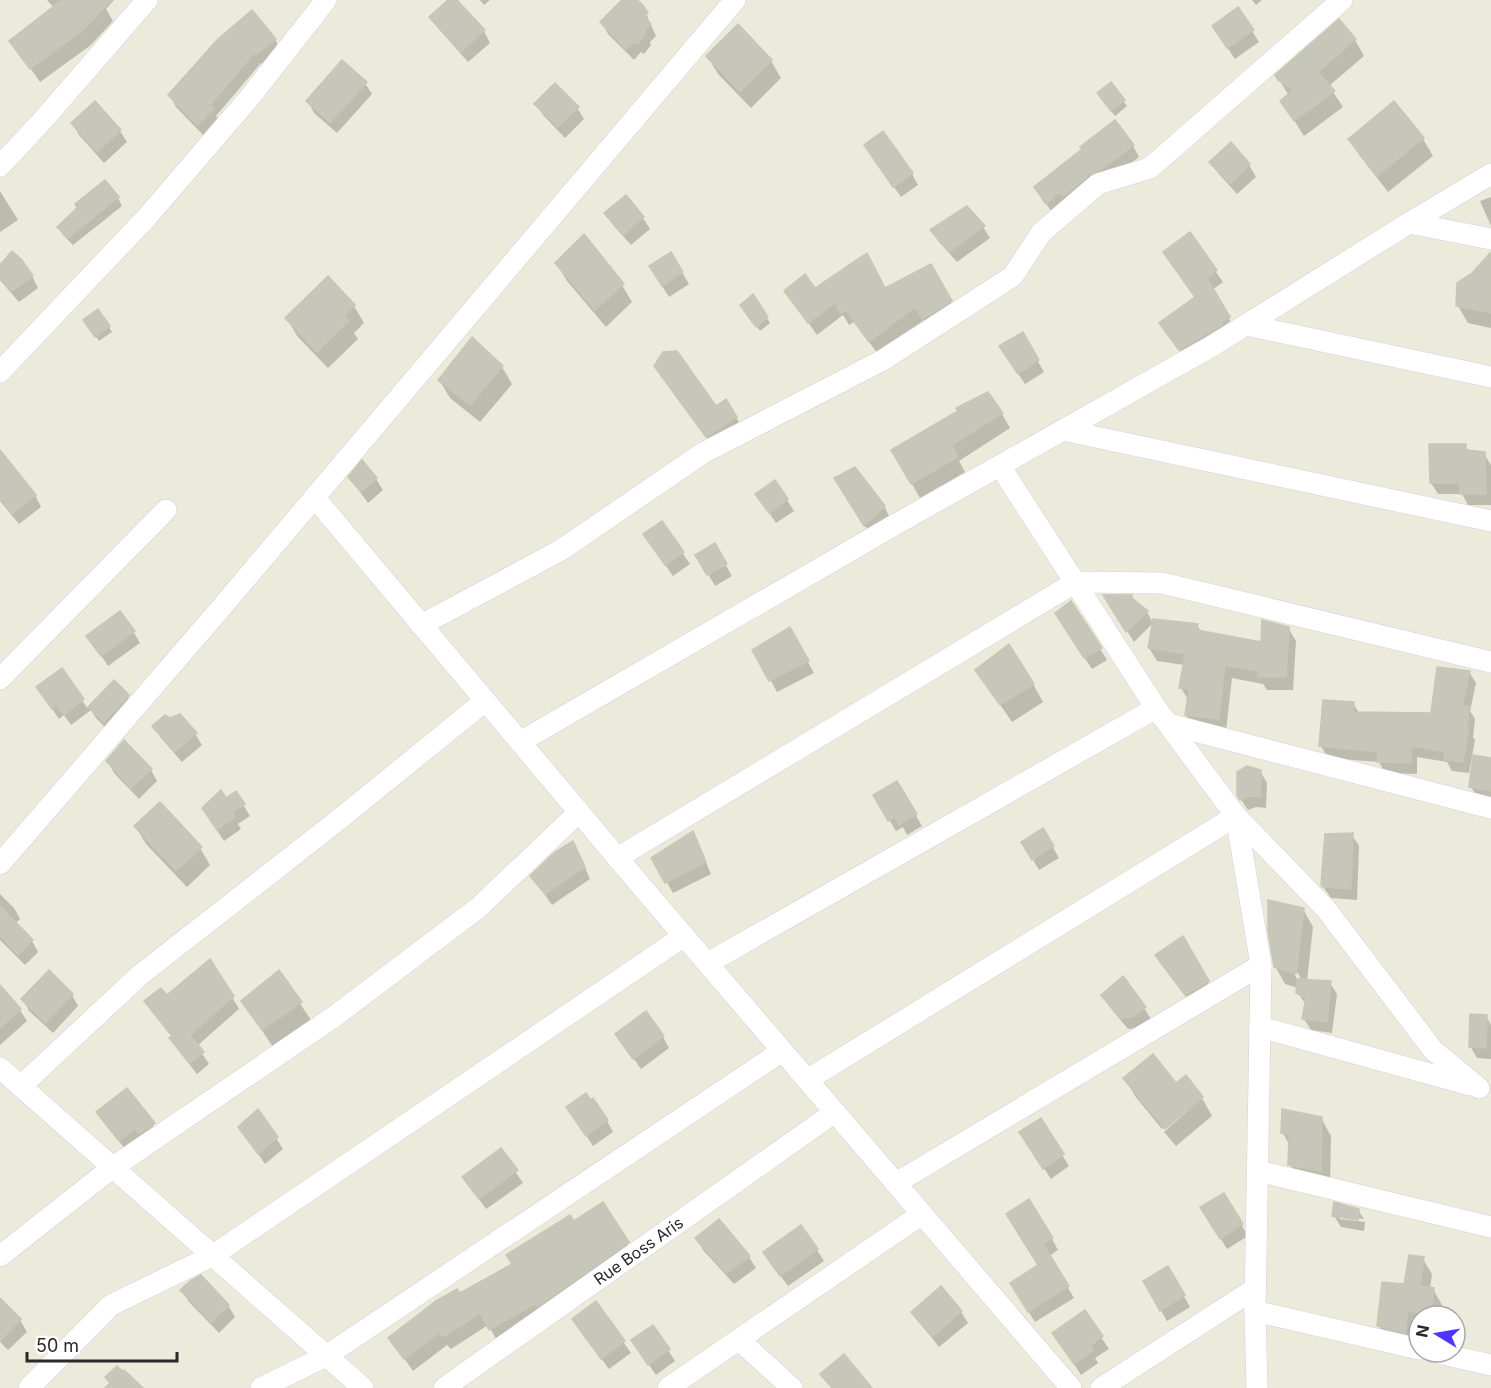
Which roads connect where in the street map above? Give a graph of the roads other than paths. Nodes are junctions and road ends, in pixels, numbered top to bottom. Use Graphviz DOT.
graph roads {
  1 [pos="147,0"];
  2 [pos="326,0"];
  3 [pos="735,0"];
  4 [pos="1342,0"];
  5 [pos="0,166"];
  6 [pos="1491,174"];
  7 [pos="1409,224"];
  8 [pos="1491,239"];
  9 [pos="1246,325"];
  10 [pos="0,372"];
  11 [pos="1491,377"];
  12 [pos="1063,430"];
  13 [pos="1000,466"];
  14 [pos="315,498"];
  15 [pos="166,510"];
  16 [pos="1491,521"];
  17 [pos="1076,582"];
  18 [pos="422,625"];
  19 [pos="1491,662"];
  20 [pos="0,679"];
  21 [pos="485,701"];
  22 [pos="1162,716"];
  23 [pos="520,742"];
  24 [pos="1491,808"];
  25 [pos="579,812"];
  26 [pos="1236,816"];
  27 [pos="617,858"];
  28 [pos="0,864"];
  29 [pos="684,936"];
  30 [pos="708,963"];
  31 [pos="1261,965"];
  32 [pos="1260,1028"];
  33 [pos="782,1051"];
  34 [pos="0,1068"];
  35 [pos="807,1080"];
  36 [pos="21,1086"];
  37 [pos="1485,1089"];
  38 [pos="835,1112"];
  39 [pos="112,1168"];
  40 [pos="1258,1171"];
  41 [pos="896,1183"];
  42 [pos="922,1214"];
  43 [pos="1491,1227"];
  44 [pos="0,1256"];
  45 [pos="212,1256"];
  46 [pos="1256,1288"];
  47 [pos="1256,1311"];
  48 [pos="739,1340"];
  49 [pos="1407,1346"];
  50 [pos="326,1356"];
  51 [pos="1467,1360"];
  52 [pos="1491,1365"];
  53 [pos="29,1388"];
  54 [pos="261,1388"];
  55 [pos="363,1388"];
  56 [pos="444,1388"];
  57 [pos="668,1388"];
  58 [pos="792,1388"];
  59 [pos="1071,1388"];
  60 [pos="1101,1388"];
  61 [pos="1257,1388"];
  1 -- 5 [label="street"];
  2 -- 10 [label="street"];
  3 -- 14 [label="street"];
  4 -- 18 [label="street"];
  6 -- 7 [label="street"];
  7 -- 8 [label="street"];
  7 -- 9 [label="street"];
  9 -- 11 [label="street"];
  9 -- 12 [label="street"];
  12 -- 13 [label="street"];
  12 -- 16 [label="street"];
  13 -- 17 [label="street"];
  13 -- 23 [label="street"];
  14 -- 18 [label="street"];
  14 -- 28 [label="street"];
  15 -- 20 [label="street"];
  17 -- 19 [label="street"];
  17 -- 22 [label="street"];
  17 -- 27 [label="street"];
  18 -- 21 [label="street"];
  21 -- 23 [label="street"];
  21 -- 36 [label="street"];
  22 -- 24 [label="street"];
  22 -- 26 [label="street"];
  22 -- 30 [label="street"];
  23 -- 25 [label="street"];
  25 -- 27 [label="street"];
  25 -- 39 [label="street"];
  26 -- 31 [label="street"];
  26 -- 35 [label="street"];
  26 -- 37 [label="street"];
  27 -- 29 [label="street"];
  29 -- 30 [label="street"];
  29 -- 45 [label="street"];
  30 -- 33 [label="street"];
  31 -- 32 [label="street"];
  31 -- 41 [label="street"];
  32 -- 37 [label="street"];
  32 -- 40 [label="street"];
  33 -- 35 [label="street"];
  33 -- 50 [label="street"];
  34 -- 36 [label="street"];
  35 -- 38 [label="street"];
  36 -- 39 [label="street"];
  38 -- 41 [label="street"];
  38 -- 56 [label="street, Rue Boss Aris"];
  39 -- 44 [label="street"];
  39 -- 45 [label="street"];
  40 -- 43 [label="street"];
  40 -- 46 [label="street"];
  41 -- 42 [label="street"];
  42 -- 48 [label="street"];
  42 -- 59 [label="street"];
  45 -- 50 [label="street"];
  45 -- 53 [label="street"];
  46 -- 47 [label="street"];
  46 -- 60 [label="street"];
  47 -- 49 [label="street"];
  47 -- 61 [label="street"];
  48 -- 57 [label="street"];
  48 -- 58 [label="street"];
  50 -- 54 [label="street"];
  50 -- 55 [label="street"];
  51 -- 52 [label="street"];
}
